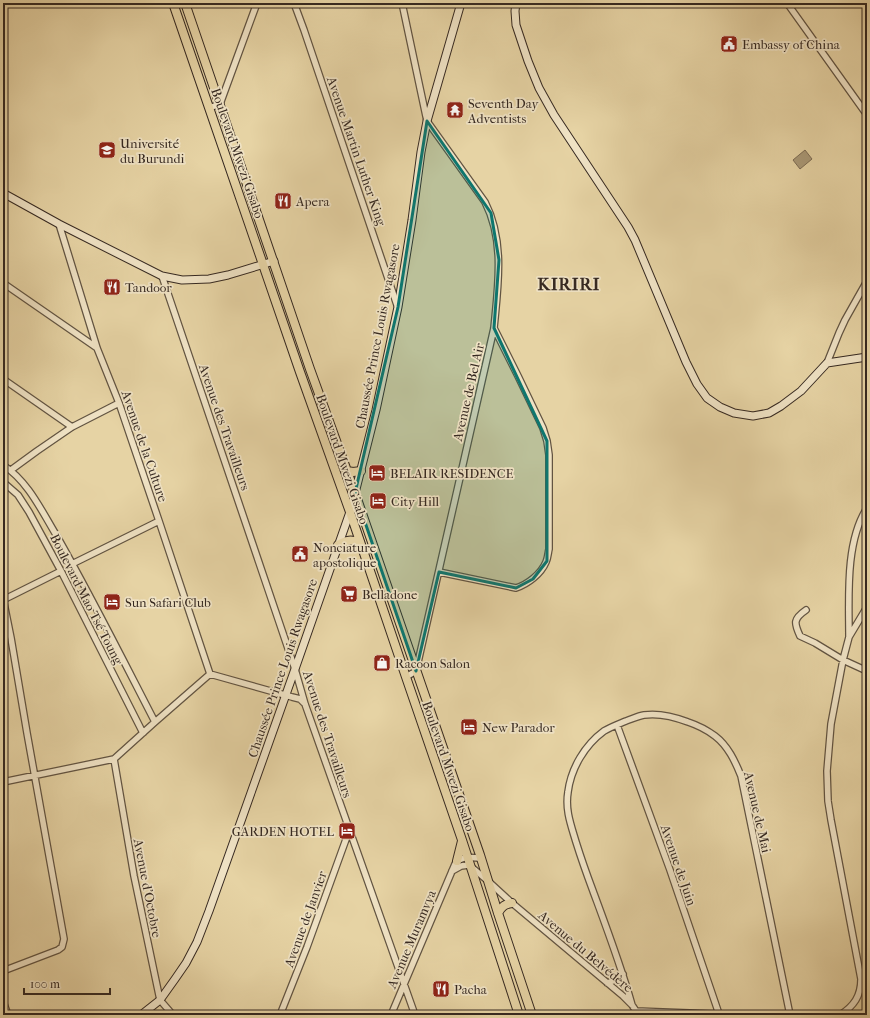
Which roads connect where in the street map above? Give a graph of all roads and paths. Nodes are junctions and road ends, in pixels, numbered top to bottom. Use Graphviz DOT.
graph roads {
  1 [pos="173,3"];
  2 [pos="186,3"];
  3 [pos="257,3"];
  4 [pos="294,3"];
  5 [pos="402,3"];
  6 [pos="461,3"];
  7 [pos="516,3"];
  8 [pos="787,3"];
  9 [pos="220,104"];
  10 [pos="210,108"];
  11 [pos="867,115"];
  12 [pos="427,122"];
  13 [pos="3,193"];
  14 [pos="59,224"];
  15 [pos="274,261"];
  16 [pos="263,264"];
  17 [pos="162,276"];
  18 [pos="867,281"];
  19 [pos="3,283"];
  20 [pos="398,307"];
  21 [pos="494,328"];
  22 [pos="98,348"];
  23 [pos="867,356"];
  24 [pos="827,363"];
  25 [pos="310,369"];
  26 [pos="300,372"];
  27 [pos="3,379"];
  28 [pos="119,403"];
  29 [pos="72,427"];
  30 [pos="3,465"];
  31 [pos="11,470"];
  32 [pos="347,471"];
  33 [pos="361,471"];
  34 [pos="3,482"];
  35 [pos="355,493"];
  36 [pos="867,508"];
  37 [pos="350,512"];
  38 [pos="159,521"];
  39 [pos="360,543"];
  40 [pos="338,545"];
  41 [pos="72,564"];
  42 [pos="60,571"];
  43 [pos="439,572"];
  44 [pos="3,600"];
  45 [pos="867,607"];
  46 [pos="806,610"];
  47 [pos="849,637"];
  48 [pos="843,660"];
  49 [pos="295,669"];
  50 [pos="416,671"];
  51 [pos="867,671"];
  52 [pos="210,674"];
  53 [pos="406,677"];
  54 [pos="286,696"];
  55 [pos="305,704"];
  56 [pos="155,722"];
  57 [pos="617,725"];
  58 [pos="143,733"];
  59 [pos="114,759"];
  60 [pos="35,776"];
  61 [pos="3,782"];
  62 [pos="349,830"];
  63 [pos="462,840"];
  64 [pos="481,858"];
  65 [pos="457,861"];
  66 [pos="468,861"];
  67 [pos="452,871"];
  68 [pos="488,881"];
  69 [pos="512,904"];
  70 [pos="498,913"];
  71 [pos="3,971"];
  72 [pos="623,974"];
  73 [pos="405,983"];
  74 [pos="608,983"];
  75 [pos="160,1000"];
  76 [pos="3,1001"];
  77 [pos="635,1010"];
  78 [pos="719,1014"];
  79 [pos="8,1015"];
  80 [pos="140,1015"];
  81 [pos="173,1015"];
  82 [pos="280,1015"];
  83 [pos="391,1015"];
  84 [pos="416,1015"];
  85 [pos="519,1015"];
  86 [pos="532,1015"];
  87 [pos="743,1015"];
  88 [pos="790,1015"];
  89 [pos="840,1015"];
  1 -- 10 [label="main road, Boulevard Mwezi Gisabo"];
  2 -- 9 [label="main road, Boulevard Mwezi Gisabo"];
  3 -- 9 [label="street"];
  4 -- 20 [label="street, Avenue Martin Luther King"];
  5 -- 12 [label="street"];
  6 -- 12 [label="street, Chaussée Prince Louis Rwagasore"];
  7 -- 24 [label="street"];
  8 -- 11 [label="street"];
  9 -- 10 [label="street"];
  9 -- 15 [label="main road, Boulevard Mwezi Gisabo"];
  10 -- 16 [label="main road, Boulevard Mwezi Gisabo"];
  12 -- 20 [label="street, Chaussée Prince Louis Rwagasore"];
  12 -- 21 [label="street, Avenue de Bel Air"];
  13 -- 14 [label="street"];
  14 -- 17 [label="street"];
  14 -- 22 [label="street, Avenue de la Culture"];
  15 -- 16 [label="street"];
  15 -- 25 [label="main road, Boulevard Mwezi Gisabo"];
  16 -- 17 [label="street"];
  16 -- 26 [label="main road, Boulevard Mwezi Gisabo"];
  17 -- 49 [label="street, Avenue des Travailleurs"];
  18 -- 24 [label="street"];
  19 -- 22 [label="street"];
  20 -- 33 [label="street, Chaussée Prince Louis Rwagasore"];
  21 -- 43 [label="street, Avenue de Bel Air"];
  21 -- 43 [label="street"];
  22 -- 28 [label="street, Avenue de la Culture"];
  23 -- 24 [label="street"];
  25 -- 26 [label="main road"];
  25 -- 32 [label="main road, Boulevard Mwezi Gisabo"];
  26 -- 37 [label="main road, Boulevard Mwezi Gisabo"];
  27 -- 29 [label="street"];
  28 -- 29 [label="street"];
  28 -- 38 [label="street, Avenue de la Culture"];
  29 -- 31 [label="street"];
  30 -- 31 [label="street, Boulevard Mao Tsé Toung"];
  31 -- 41 [label="street, Boulevard Mao Tsé Toung"];
  32 -- 33 [label="main road"];
  32 -- 35 [label="main road, Boulevard Mwezi Gisabo"];
  33 -- 35 [label="street, Chaussée Prince Louis Rwagasore"];
  34 -- 42 [label="street, Boulevard Mao Tsé Toung"];
  35 -- 37 [label="street, Chaussée Prince Louis Rwagasore"];
  35 -- 50 [label="main road, Boulevard Mwezi Gisabo"];
  36 -- 47 [label="street"];
  37 -- 39 [label="main road, Boulevard Mwezi Gisabo"];
  37 -- 40 [label="street, Chaussée Prince Louis Rwagasore"];
  38 -- 41 [label="street"];
  38 -- 52 [label="street, Avenue de la Culture"];
  39 -- 40 [label="main road"];
  39 -- 53 [label="main road, Boulevard Mwezi Gisabo"];
  40 -- 49 [label="street, Chaussée Prince Louis Rwagasore"];
  41 -- 56 [label="street, Boulevard Mao Tsé Toung"];
  42 -- 44 [label="street"];
  42 -- 58 [label="street, Boulevard Mao Tsé Toung"];
  43 -- 50 [label="street, Avenue de Bel Air"];
  44 -- 60 [label="street"];
  45 -- 47 [label="street"];
  46 -- 48 [label="street"];
  47 -- 48 [label="street"];
  48 -- 51 [label="street"];
  48 -- 89 [label="street"];
  49 -- 54 [label="street, Chaussée Prince Louis Rwagasore"];
  49 -- 55 [label="street, Avenue des Travailleurs"];
  50 -- 53 [label="street"];
  50 -- 64 [label="main road, Boulevard Mwezi Gisabo"];
  52 -- 54 [label="street"];
  52 -- 56 [label="street"];
  53 -- 63 [label="main road, Boulevard Mwezi Gisabo"];
  54 -- 55 [label="street"];
  54 -- 75 [label="street, Chaussée Prince Louis Rwagasore"];
  55 -- 62 [label="street, Avenue des Travailleurs"];
  56 -- 58 [label="street"];
  57 -- 72 [label="street, Avenue de Mai"];
  57 -- 78 [label="street, Avenue de Juin"];
  57 -- 88 [label="street, Avenue de Mai"];
  58 -- 59 [label="street"];
  59 -- 60 [label="street"];
  59 -- 75 [label="street, Avenue d'Octobre"];
  60 -- 61 [label="street"];
  60 -- 71 [label="street"];
  62 -- 73 [label="street, Avenue des Travailleurs"];
  62 -- 82 [label="street, Avenue de Janvier"];
  63 -- 65 [label="main road"];
  63 -- 66 [label="main road, Boulevard Mwezi Gisabo"];
  64 -- 66 [label="street"];
  64 -- 68 [label="main road, Boulevard Mwezi Gisabo"];
  65 -- 66 [label="street"];
  65 -- 67 [label="street, Avenue Muramvya"];
  66 -- 67 [label="street"];
  66 -- 68 [label="street"];
  66 -- 85 [label="main road, Boulevard Mwezi Gisabo"];
  67 -- 73 [label="street, Avenue Muramvya"];
  68 -- 69 [label="street, Avenue du Belvédère"];
  68 -- 70 [label="main road, Boulevard Mwezi Gisabo"];
  69 -- 70 [label="main road"];
  69 -- 74 [label="street, Avenue du Belvédère"];
  70 -- 86 [label="main road, Boulevard Mwezi Gisabo"];
  72 -- 74 [label="street"];
  72 -- 77 [label="street, Avenue de Mai"];
  73 -- 83 [label="street, Avenue Muramvya"];
  73 -- 84 [label="street, Avenue des Travailleurs"];
  74 -- 77 [label="street, Avenue du Belvédère"];
  75 -- 80 [label="street, Chaussée Prince Louis Rwagasore"];
  75 -- 81 [label="street, Avenue d'Octobre"];
  76 -- 79 [label="street"];
  77 -- 78 [label="street, Avenue du Belvédère"];
  78 -- 87 [label="street, Avenue du Belvédère"];
}
